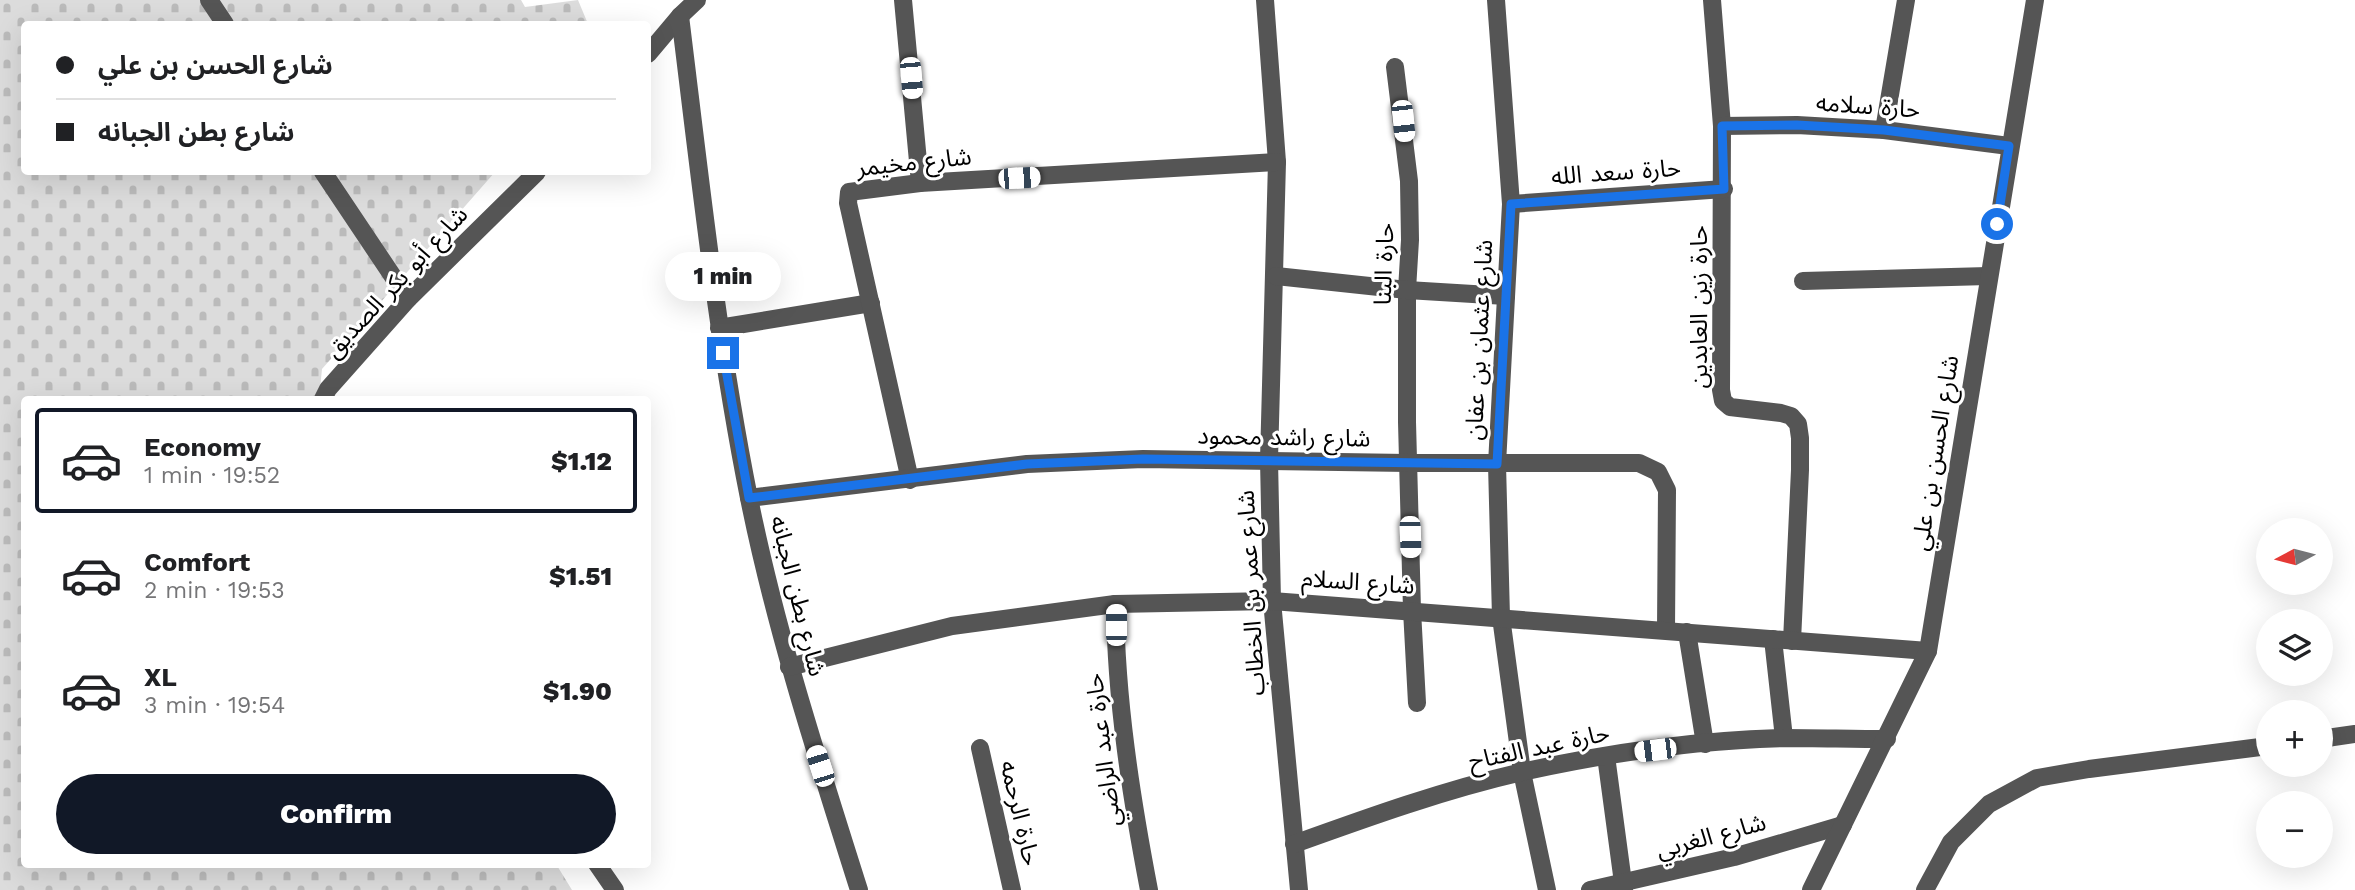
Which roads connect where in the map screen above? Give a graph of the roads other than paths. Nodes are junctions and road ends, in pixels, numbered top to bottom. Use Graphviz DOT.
graph roads {
  1 [pos="209,0"];
  2 [pos="697,0"];
  3 [pos="903,0"];
  4 [pos="1265,0"];
  5 [pos="1496,0"];
  6 [pos="1712,0"];
  7 [pos="1906,0"];
  8 [pos="2035,0"];
  9 [pos="680,16"];
  10 [pos="223,21"];
  11 [pos="651,50"];
  12 [pos="1395,67"];
  13 [pos="1722,126"];
  14 [pos="1884,130"];
  15 [pos="2009,146"];
  16 [pos="1277,162"];
  17 [pos="325,175"];
  18 [pos="534,175"];
  19 [pos="920,183"];
  20 [pos="1724,189"];
  21 [pos="1511,204"];
  22 [pos="1276,276"];
  23 [pos="1988,276"];
  24 [pos="1803,281"];
  25 [pos="1406,290"];
  26 [pos="1506,296"];
  27 [pos="408,299"];
  28 [pos="871,303"];
  29 [pos="719,328"];
  30 [pos="324,396"];
  31 [pos="1269,460"];
  32 [pos="1408,463"];
  33 [pos="1497,464"];
  34 [pos="910,480"];
  35 [pos="749,498"];
  36 [pos="1272,601"];
  37 [pos="1115,604"];
  38 [pos="1412,610"];
  39 [pos="1501,617"];
  40 [pos="1666,631"];
  41 [pos="1687,632"];
  42 [pos="1773,639"];
  43 [pos="1792,641"];
  44 [pos="1928,651"];
  45 [pos="789,667"];
  46 [pos="1417,703"];
  47 [pos="2355,734"];
  48 [pos="2333,737"];
  49 [pos="1784,738"];
  50 [pos="1886,739"];
  51 [pos="1705,744"];
  52 [pos="980,748"];
  53 [pos="2256,748"];
  54 [pos="1606,756"];
  55 [pos="1522,772"];
  56 [pos="1843,825"];
  57 [pos="1294,845"];
  58 [pos="600,868"];
  59 [pos="1623,887"];
  60 [pos="615,890"];
  61 [pos="859,890"];
  62 [pos="1012,890"];
  63 [pos="1149,890"];
  64 [pos="1300,890"];
  65 [pos="1546,890"];
  66 [pos="1590,890"];
  67 [pos="1811,890"];
  68 [pos="1925,890"];
  1 -- 10 [label="street"];
  2 -- 9 [label="street"];
  3 -- 19 [label="street"];
  4 -- 16 [label="street, شارع عمر بن الخطاب"];
  5 -- 21 [label="street, شارع عثمان بن عفان"];
  6 -- 13 [label="street, حارة زين العابدين"];
  7 -- 14 [label="street"];
  8 -- 15 [label="street, شارع الحسن بن علي"];
  9 -- 11 [label="street"];
  9 -- 29 [label="street, شارع بطن الجبانه"];
  12 -- 25 [label="street, حارة البنا"];
  13 -- 14 [label="street, حارة سلامه"];
  13 -- 20 [label="street, حارة زين العابدين"];
  14 -- 15 [label="street, حارة سلامه"];
  15 -- 23 [label="street, شارع الحسن بن علي"];
  16 -- 19 [label="street, شارع مخيمر"];
  16 -- 22 [label="street, شارع عمر بن الخطاب"];
  17 -- 27 [label="street"];
  18 -- 27 [label="street, شارع أبو بكر الصديق"];
  19 -- 28 [label="street, شارع مخيمر"];
  20 -- 21 [label="street, حارة سعد الله"];
  20 -- 43 [label="street, حارة زين العابدين"];
  21 -- 26 [label="street, شارع عثمان بن عفان"];
  22 -- 25 [label="street"];
  22 -- 31 [label="street, شارع عمر بن الخطاب"];
  23 -- 24 [label="street"];
  23 -- 44 [label="street, شارع الحسن بن علي"];
  25 -- 26 [label="street"];
  25 -- 32 [label="street, حارة البنا"];
  26 -- 33 [label="street, شارع عثمان بن عفان"];
  27 -- 30 [label="street, شارع أبو بكر الصديق"];
  28 -- 29 [label="street"];
  28 -- 34 [label="street, شارع مخيمر"];
  29 -- 35 [label="street, شارع بطن الجبانه"];
  31 -- 32 [label="street, شارع راشد محمود"];
  31 -- 34 [label="street, شارع راشد محمود"];
  31 -- 36 [label="street, شارع عمر بن الخطاب"];
  32 -- 33 [label="street, شارع راشد محمود"];
  32 -- 38 [label="street, حارة البنا"];
  33 -- 39 [label="street, شارع عثمان بن عفان"];
  33 -- 40 [label="street, شارع راشد محمود"];
  34 -- 35 [label="street, شارع راشد محمود"];
  35 -- 45 [label="street, شارع بطن الجبانه"];
  36 -- 37 [label="street, شارع السلام"];
  36 -- 38 [label="street, شارع السلام"];
  36 -- 57 [label="street, شارع عمر بن الخطاب"];
  37 -- 45 [label="street, شارع السلام"];
  37 -- 63 [label="street, حارة عبد الراضي"];
  38 -- 39 [label="street, شارع السلام"];
  38 -- 46 [label="street, حارة البنا"];
  39 -- 40 [label="street, شارع السلام"];
  39 -- 55 [label="street, شارع عثمان بن عفان"];
  40 -- 41 [label="street, شارع السلام"];
  41 -- 42 [label="street, شارع السلام"];
  41 -- 51 [label="street"];
  42 -- 43 [label="street, شارع السلام"];
  42 -- 49 [label="street"];
  43 -- 44 [label="street, شارع السلام"];
  44 -- 50 [label="street, شارع الحسن بن علي"];
  45 -- 61 [label="street, شارع بطن الجبانه"];
  47 -- 48 [label="street"];
  49 -- 50 [label="street, حارة عبد الفتاح"];
  49 -- 51 [label="street, حارة عبد الفتاح"];
  50 -- 56 [label="street, شارع الحسن بن علي"];
  51 -- 54 [label="street, حارة عبد الفتاح"];
  52 -- 62 [label="street, حارة الرحمه"];
  53 -- 68 [label="street"];
  54 -- 55 [label="street, حارة عبد الفتاح"];
  54 -- 59 [label="street"];
  55 -- 57 [label="street, حارة عبد الفتاح"];
  55 -- 65 [label="street, شارع عثمان بن عفان"];
  56 -- 59 [label="street, شارع الغربي"];
  56 -- 67 [label="street, شارع الحسن بن علي"];
  57 -- 64 [label="street, شارع عمر بن الخطاب"];
  58 -- 60 [label="street"];
  59 -- 66 [label="street, شارع الغربي"];
}
